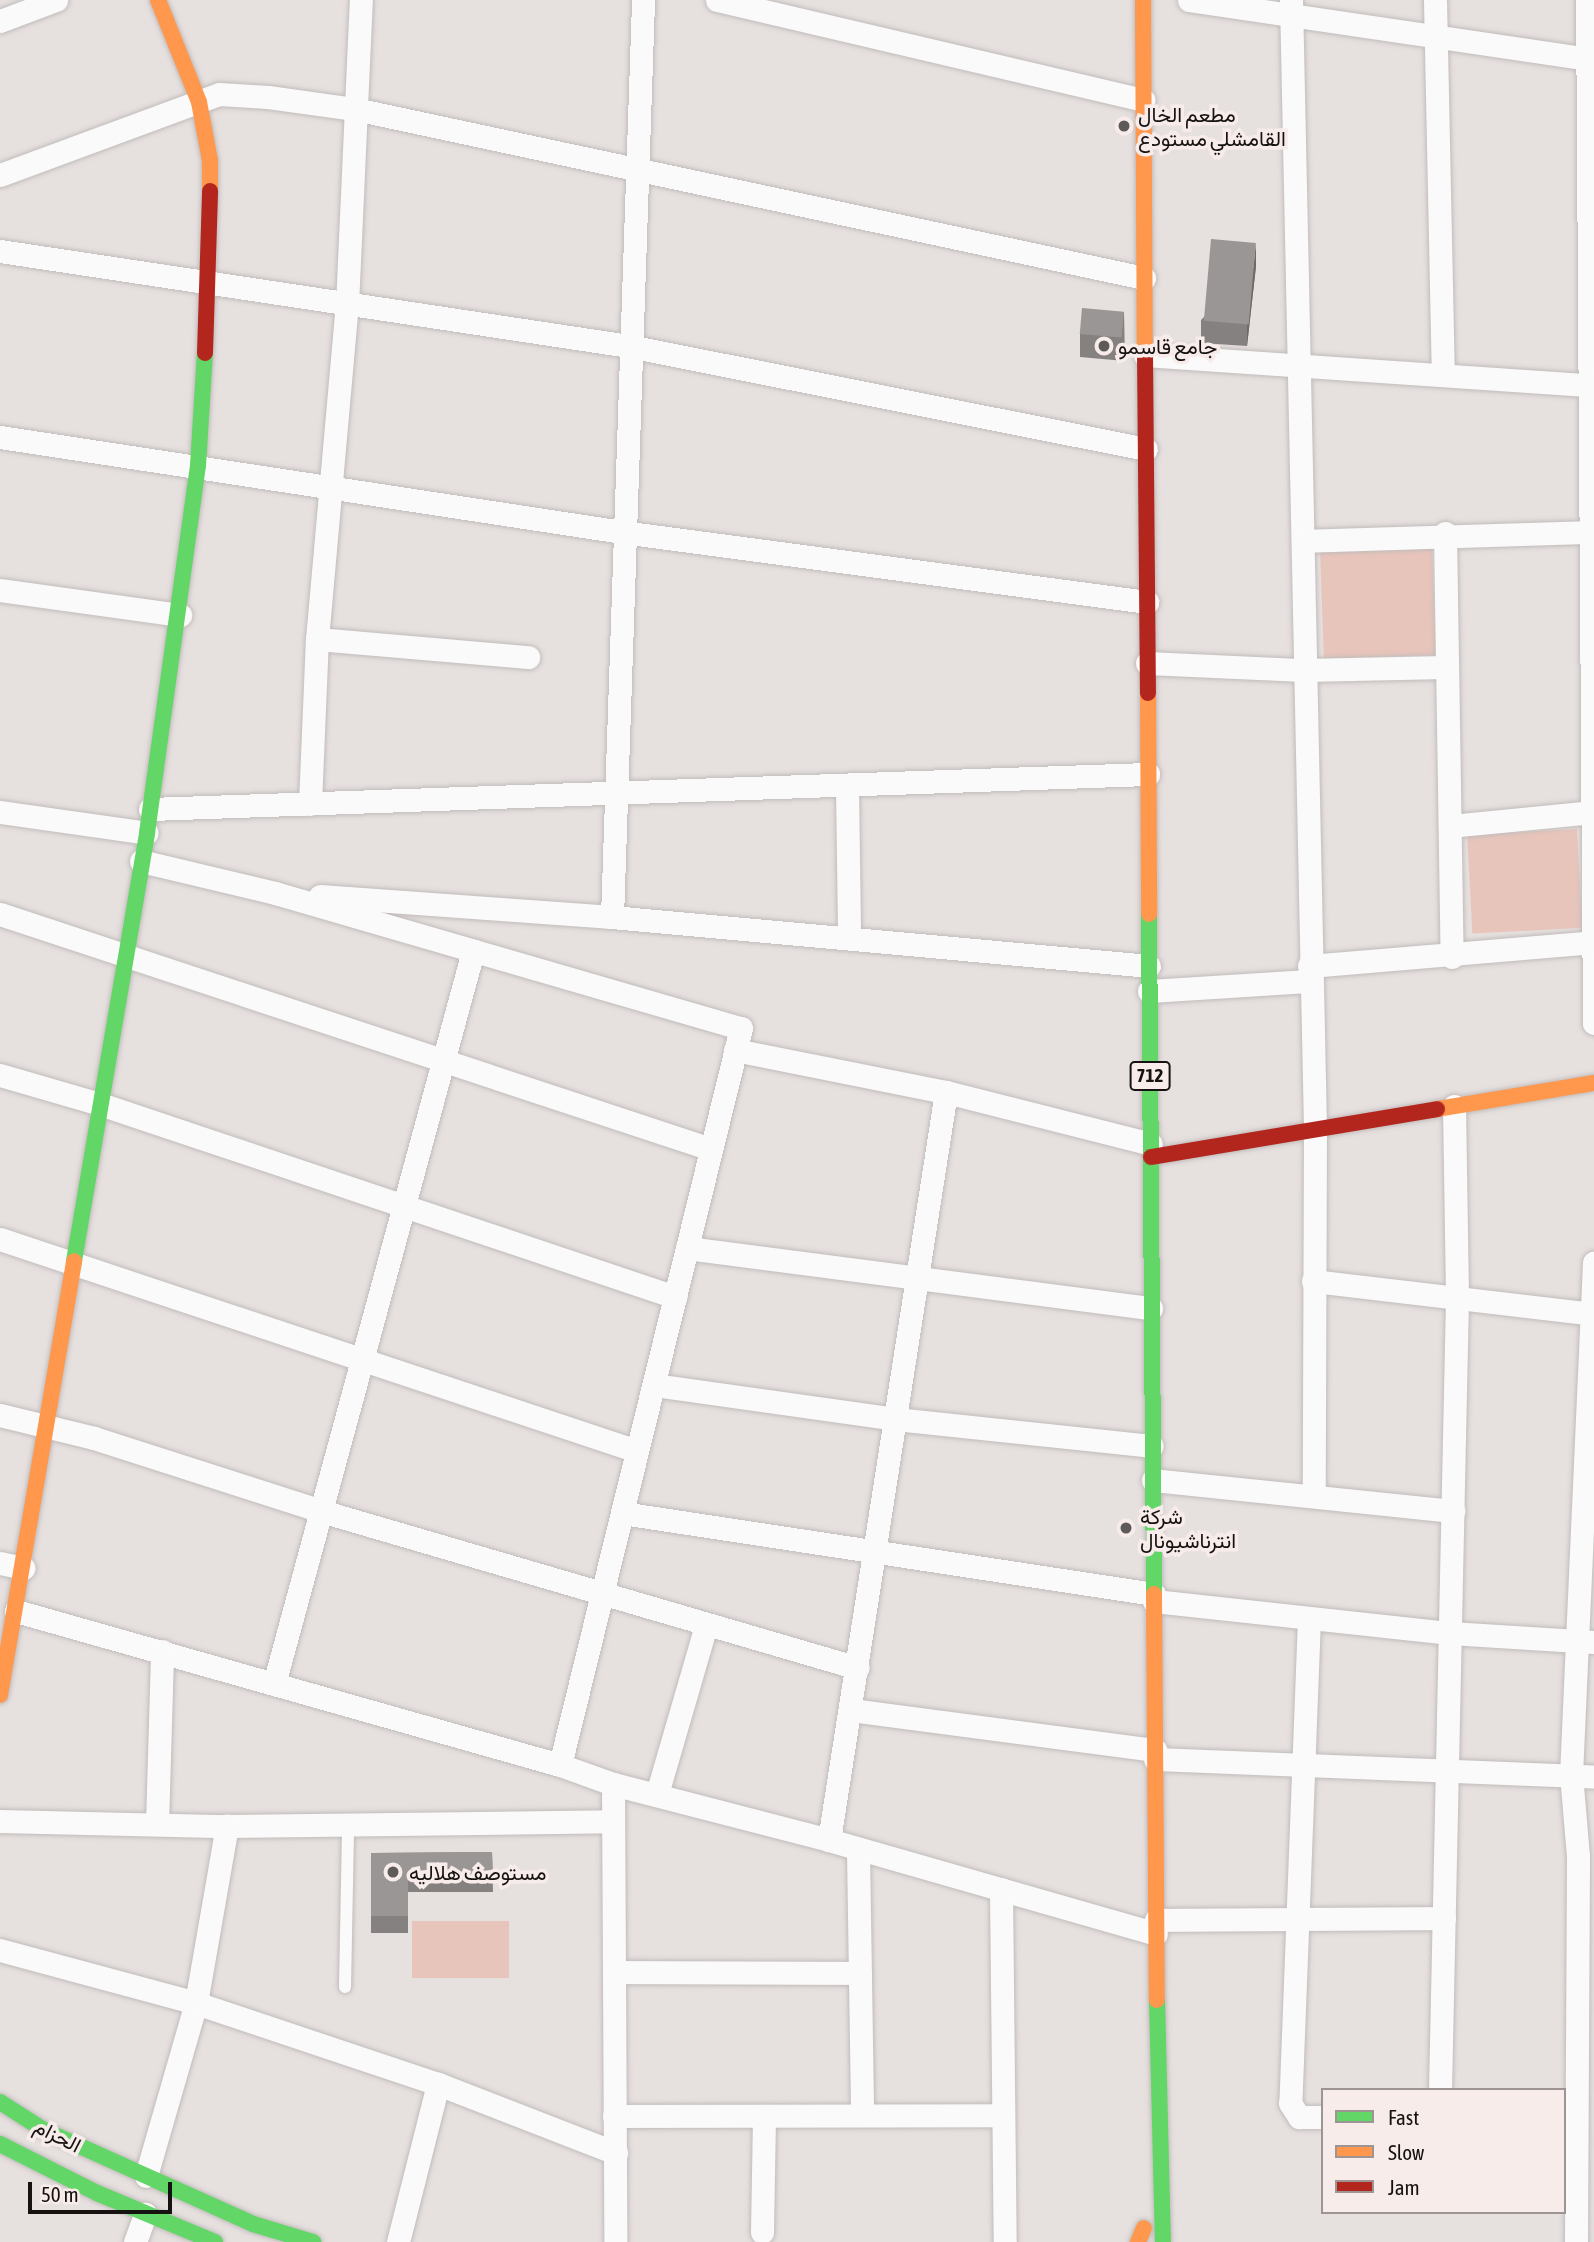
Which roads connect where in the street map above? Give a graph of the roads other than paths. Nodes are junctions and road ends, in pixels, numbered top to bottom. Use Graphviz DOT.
graph roads {
  1 [pos="56,0"];
  2 [pos="158,0"];
  3 [pos="361,0"];
  4 [pos="643,0"];
  5 [pos="717,0"];
  6 [pos="1143,0"];
  7 [pos="1189,0"];
  8 [pos="1435,0"];
  9 [pos="1587,0"];
  10 [pos="1291,7"];
  11 [pos="0,21"];
  12 [pos="1435,33"];
  13 [pos="1591,59"];
  14 [pos="1143,100"];
  15 [pos="199,102"];
  16 [pos="355,109"];
  17 [pos="638,170"];
  18 [pos="0,175"];
  19 [pos="0,251"];
  20 [pos="1144,278"];
  21 [pos="210,284"];
  22 [pos="347,305"];
  23 [pos="629,346"];
  24 [pos="1145,355"];
  25 [pos="1301,368"];
  26 [pos="1443,375"];
  27 [pos="1591,386"];
  28 [pos="0,437"];
  29 [pos="1146,449"];
  30 [pos="198,467"];
  31 [pos="334,489"];
  32 [pos="1590,531"];
  33 [pos="622,532"];
  34 [pos="1445,533"];
  35 [pos="1303,541"];
  36 [pos="0,590"];
  37 [pos="1147,602"];
  38 [pos="180,615"];
  39 [pos="317,639"];
  40 [pos="528,657"];
  41 [pos="1147,663"];
  42 [pos="1446,667"];
  43 [pos="1304,670"];
  44 [pos="1592,678"];
  45 [pos="1148,775"];
  46 [pos="847,787"];
  47 [pos="617,794"];
  48 [pos="310,804"];
  49 [pos="150,809"];
  50 [pos="0,812"];
  51 [pos="1592,812"];
  52 [pos="1450,827"];
  53 [pos="147,834"];
  54 [pos="141,860"];
  55 [pos="275,893"];
  56 [pos="0,914"];
  57 [pos="612,917"];
  58 [pos="849,937"];
  59 [pos="1593,942"];
  60 [pos="473,951"];
  61 [pos="125,954"];
  62 [pos="1452,957"];
  63 [pos="1149,966"];
  64 [pos="1309,973"];
  65 [pos="1149,991"];
  66 [pos="1594,1023"];
  67 [pos="736,1050"];
  68 [pos="444,1059"];
  69 [pos="0,1075"];
  70 [pos="1594,1083"];
  71 [pos="946,1092"];
  72 [pos="100,1104"];
  73 [pos="1454,1106"];
  74 [pos="1315,1129"];
  75 [pos="711,1149"];
  76 [pos="1151,1151"];
  77 [pos="404,1205"];
  78 [pos="0,1239"];
  79 [pos="687,1248"];
  80 [pos="1594,1263"];
  81 [pos="74,1265"];
  82 [pos="916,1278"];
  83 [pos="1313,1281"];
  84 [pos="1457,1296"];
  85 [pos="675,1297"];
  86 [pos="1152,1308"];
  87 [pos="1593,1314"];
  88 [pos="362,1358"];
  89 [pos="654,1385"];
  90 [pos="0,1415"];
  91 [pos="895,1419"];
  92 [pos="44,1427"];
  93 [pos="1152,1446"];
  94 [pos="637,1451"];
  95 [pos="1153,1480"];
  96 [pos="1314,1496"];
  97 [pos="320,1511"];
  98 [pos="1453,1511"];
  99 [pos="622,1513"];
  100 [pos="877,1550"];
  101 [pos="11,1566"];
  102 [pos="602,1596"];
  103 [pos="1154,1598"];
  104 [pos="16,1611"];
  105 [pos="1309,1618"];
  106 [pos="706,1625"];
  107 [pos="1450,1633"];
  108 [pos="1586,1642"];
  109 [pos="162,1651"];
  110 [pos="858,1668"];
  111 [pos="274,1684"];
  112 [pos="0,1695"];
  113 [pos="851,1710"];
  114 [pos="1155,1754"];
  115 [pos="1304,1762"];
  116 [pos="561,1765"];
  117 [pos="1447,1771"];
  118 [pos="1571,1775"];
  119 [pos="1594,1777"];
  120 [pos="613,1784"];
  121 [pos="657,1794"];
  122 [pos="0,1821"];
  123 [pos="613,1821"];
  124 [pos="158,1824"];
  125 [pos="348,1825"];
  126 [pos="227,1826"];
  127 [pos="829,1840"];
  128 [pos="858,1851"];
  129 [pos="1586,1856"];
  130 [pos="1001,1889"];
  131 [pos="1444,1918"];
  132 [pos="1297,1919"];
  133 [pos="1156,1927"];
  134 [pos="0,1950"];
  135 [pos="614,1972"];
  136 [pos="860,1973"];
  137 [pos="345,1987"];
  138 [pos="196,2003"];
  139 [pos="438,2084"];
  140 [pos="1440,2088"];
  141 [pos="0,2102"];
  142 [pos="862,2115"];
  143 [pos="1003,2115"];
  144 [pos="614,2116"];
  145 [pos="764,2116"];
  146 [pos="1321,2117"];
  147 [pos="1570,2117"];
  148 [pos="0,2144"];
  149 [pos="616,2153"];
  150 [pos="1157,2153"];
  151 [pos="146,2176"];
  152 [pos="145,2214"];
  153 [pos="762,2232"];
  154 [pos="1142,2237"];
  155 [pos="135,2242"];
  156 [pos="215,2242"];
  157 [pos="313,2242"];
  158 [pos="398,2242"];
  159 [pos="615,2242"];
  160 [pos="1005,2242"];
  161 [pos="1163,2242"];
  162 [pos="1576,2242"];
  1 -- 11 [label="street"];
  2 -- 15 [label="main road"];
  3 -- 16 [label="street"];
  4 -- 17 [label="street"];
  5 -- 14 [label="street"];
  6 -- 14 [label="main road, 712"];
  7 -- 10 [label="street"];
  8 -- 12 [label="street"];
  9 -- 13 [label="street"];
  10 -- 12 [label="street"];
  10 -- 25 [label="street"];
  12 -- 13 [label="street"];
  12 -- 26 [label="street"];
  13 -- 27 [label="street"];
  14 -- 20 [label="main road, 712"];
  15 -- 16 [label="street"];
  15 -- 18 [label="street"];
  15 -- 21 [label="main road"];
  16 -- 17 [label="street"];
  16 -- 22 [label="street"];
  17 -- 20 [label="street"];
  17 -- 23 [label="street"];
  19 -- 21 [label="street"];
  20 -- 24 [label="main road, 712"];
  21 -- 22 [label="street"];
  21 -- 30 [label="main road"];
  22 -- 23 [label="street"];
  22 -- 31 [label="street"];
  23 -- 29 [label="street"];
  23 -- 33 [label="street"];
  24 -- 25 [label="street"];
  24 -- 29 [label="main road, 712"];
  25 -- 26 [label="street"];
  25 -- 35 [label="street"];
  26 -- 27 [label="street"];
  27 -- 32 [label="street"];
  28 -- 30 [label="street"];
  29 -- 37 [label="main road, 712"];
  30 -- 31 [label="street"];
  30 -- 38 [label="main road"];
  31 -- 33 [label="street"];
  31 -- 39 [label="street"];
  32 -- 34 [label="street"];
  32 -- 44 [label="street"];
  33 -- 37 [label="street"];
  33 -- 47 [label="street"];
  34 -- 35 [label="street"];
  34 -- 42 [label="street"];
  35 -- 43 [label="street"];
  36 -- 38 [label="street"];
  37 -- 41 [label="main road, 712"];
  38 -- 49 [label="main road"];
  39 -- 40 [label="street"];
  39 -- 48 [label="street"];
  41 -- 43 [label="street"];
  41 -- 45 [label="main road, 712"];
  42 -- 43 [label="street"];
  42 -- 52 [label="street"];
  43 -- 64 [label="street"];
  44 -- 51 [label="street"];
  45 -- 46 [label="street"];
  45 -- 63 [label="main road, 712"];
  46 -- 47 [label="street"];
  46 -- 58 [label="street"];
  47 -- 48 [label="street"];
  47 -- 57 [label="street"];
  48 -- 49 [label="street"];
  49 -- 53 [label="main road"];
  50 -- 53 [label="street"];
  51 -- 52 [label="street"];
  51 -- 59 [label="street"];
  52 -- 62 [label="street"];
  53 -- 54 [label="main road"];
  54 -- 55 [label="street"];
  54 -- 61 [label="main road"];
  55 -- 57 [label="street"];
  55 -- 60 [label="street"];
  56 -- 61 [label="street"];
  57 -- 58 [label="street"];
  58 -- 63 [label="street"];
  59 -- 62 [label="street"];
  59 -- 66 [label="street"];
  60 -- 67 [label="street"];
  60 -- 68 [label="street"];
  61 -- 68 [label="street"];
  61 -- 72 [label="main road"];
  62 -- 64 [label="street"];
  63 -- 65 [label="main road, 712"];
  64 -- 65 [label="street"];
  64 -- 74 [label="street"];
  65 -- 76 [label="main road, 712"];
  67 -- 71 [label="street"];
  67 -- 75 [label="street"];
  68 -- 75 [label="street"];
  68 -- 77 [label="street"];
  69 -- 72 [label="street"];
  70 -- 73 [label="main road"];
  71 -- 76 [label="street"];
  71 -- 82 [label="street"];
  72 -- 77 [label="street"];
  72 -- 81 [label="main road"];
  73 -- 74 [label="main road"];
  73 -- 84 [label="street"];
  74 -- 76 [label="main road"];
  74 -- 83 [label="street"];
  75 -- 79 [label="street"];
  76 -- 86 [label="main road, 712"];
  77 -- 85 [label="street"];
  77 -- 88 [label="street"];
  78 -- 81 [label="street"];
  79 -- 82 [label="street"];
  79 -- 85 [label="street"];
  80 -- 87 [label="street"];
  81 -- 88 [label="street"];
  81 -- 92 [label="main road"];
  82 -- 86 [label="street"];
  82 -- 91 [label="street"];
  83 -- 84 [label="street"];
  83 -- 96 [label="street"];
  84 -- 87 [label="street"];
  84 -- 98 [label="street"];
  85 -- 89 [label="street"];
  86 -- 93 [label="main road, 712"];
  87 -- 108 [label="street"];
  88 -- 94 [label="street"];
  88 -- 97 [label="street"];
  89 -- 91 [label="street"];
  89 -- 94 [label="street"];
  90 -- 92 [label="street"];
  91 -- 93 [label="street"];
  91 -- 100 [label="street"];
  92 -- 97 [label="street"];
  92 -- 101 [label="main road"];
  93 -- 95 [label="main road, 712"];
  94 -- 99 [label="street"];
  95 -- 96 [label="street"];
  95 -- 103 [label="main road, 712"];
  96 -- 98 [label="street"];
  97 -- 102 [label="street"];
  97 -- 111 [label="street"];
  98 -- 107 [label="street"];
  99 -- 100 [label="street"];
  99 -- 102 [label="street"];
  100 -- 103 [label="street"];
  100 -- 110 [label="street"];
  101 -- 104 [label="main road"];
  102 -- 106 [label="street"];
  102 -- 116 [label="street"];
  103 -- 105 [label="street"];
  103 -- 114 [label="main road, 712"];
  104 -- 109 [label="street"];
  104 -- 112 [label="main road"];
  105 -- 107 [label="street"];
  105 -- 115 [label="street"];
  106 -- 110 [label="street"];
  106 -- 121 [label="street"];
  107 -- 108 [label="street"];
  107 -- 117 [label="street"];
  108 -- 118 [label="street"];
  109 -- 111 [label="street"];
  109 -- 124 [label="street"];
  110 -- 113 [label="street"];
  111 -- 116 [label="street"];
  113 -- 114 [label="street"];
  113 -- 127 [label="street"];
  114 -- 115 [label="street"];
  114 -- 133 [label="main road, 712"];
  115 -- 117 [label="street"];
  115 -- 132 [label="street"];
  116 -- 120 [label="street"];
  117 -- 118 [label="street"];
  117 -- 131 [label="street"];
  118 -- 119 [label="street"];
  118 -- 129 [label="street"];
  120 -- 121 [label="street"];
  120 -- 123 [label="street"];
  121 -- 127 [label="street"];
  122 -- 124 [label="street"];
  123 -- 125 [label="street"];
  123 -- 135 [label="street"];
  124 -- 126 [label="street"];
  125 -- 126 [label="street"];
  125 -- 137 [label="lane"];
  126 -- 138 [label="street"];
  127 -- 128 [label="street"];
  128 -- 130 [label="street"];
  128 -- 136 [label="street"];
  129 -- 147 [label="street"];
  130 -- 133 [label="street"];
  130 -- 143 [label="street"];
  131 -- 132 [label="street"];
  131 -- 140 [label="street"];
  132 -- 133 [label="street"];
  132 -- 146 [label="street"];
  133 -- 150 [label="main road, 712"];
  134 -- 138 [label="street"];
  135 -- 136 [label="street"];
  135 -- 144 [label="street"];
  136 -- 142 [label="street"];
  138 -- 139 [label="street"];
  138 -- 151 [label="street"];
  139 -- 149 [label="street"];
  139 -- 158 [label="street"];
  141 -- 151 [label="main road, الحزام"];
  142 -- 143 [label="street"];
  142 -- 145 [label="street"];
  143 -- 160 [label="street"];
  144 -- 145 [label="street"];
  144 -- 149 [label="street"];
  145 -- 153 [label="street"];
  147 -- 162 [label="street"];
  148 -- 152 [label="main road, الحزام"];
  149 -- 159 [label="street"];
  150 -- 154 [label="main road, 712"];
  150 -- 161 [label="main road, 712"];
  151 -- 157 [label="main road, الحزام"];
  152 -- 155 [label="street"];
  152 -- 156 [label="main road, الحزام"];
}
